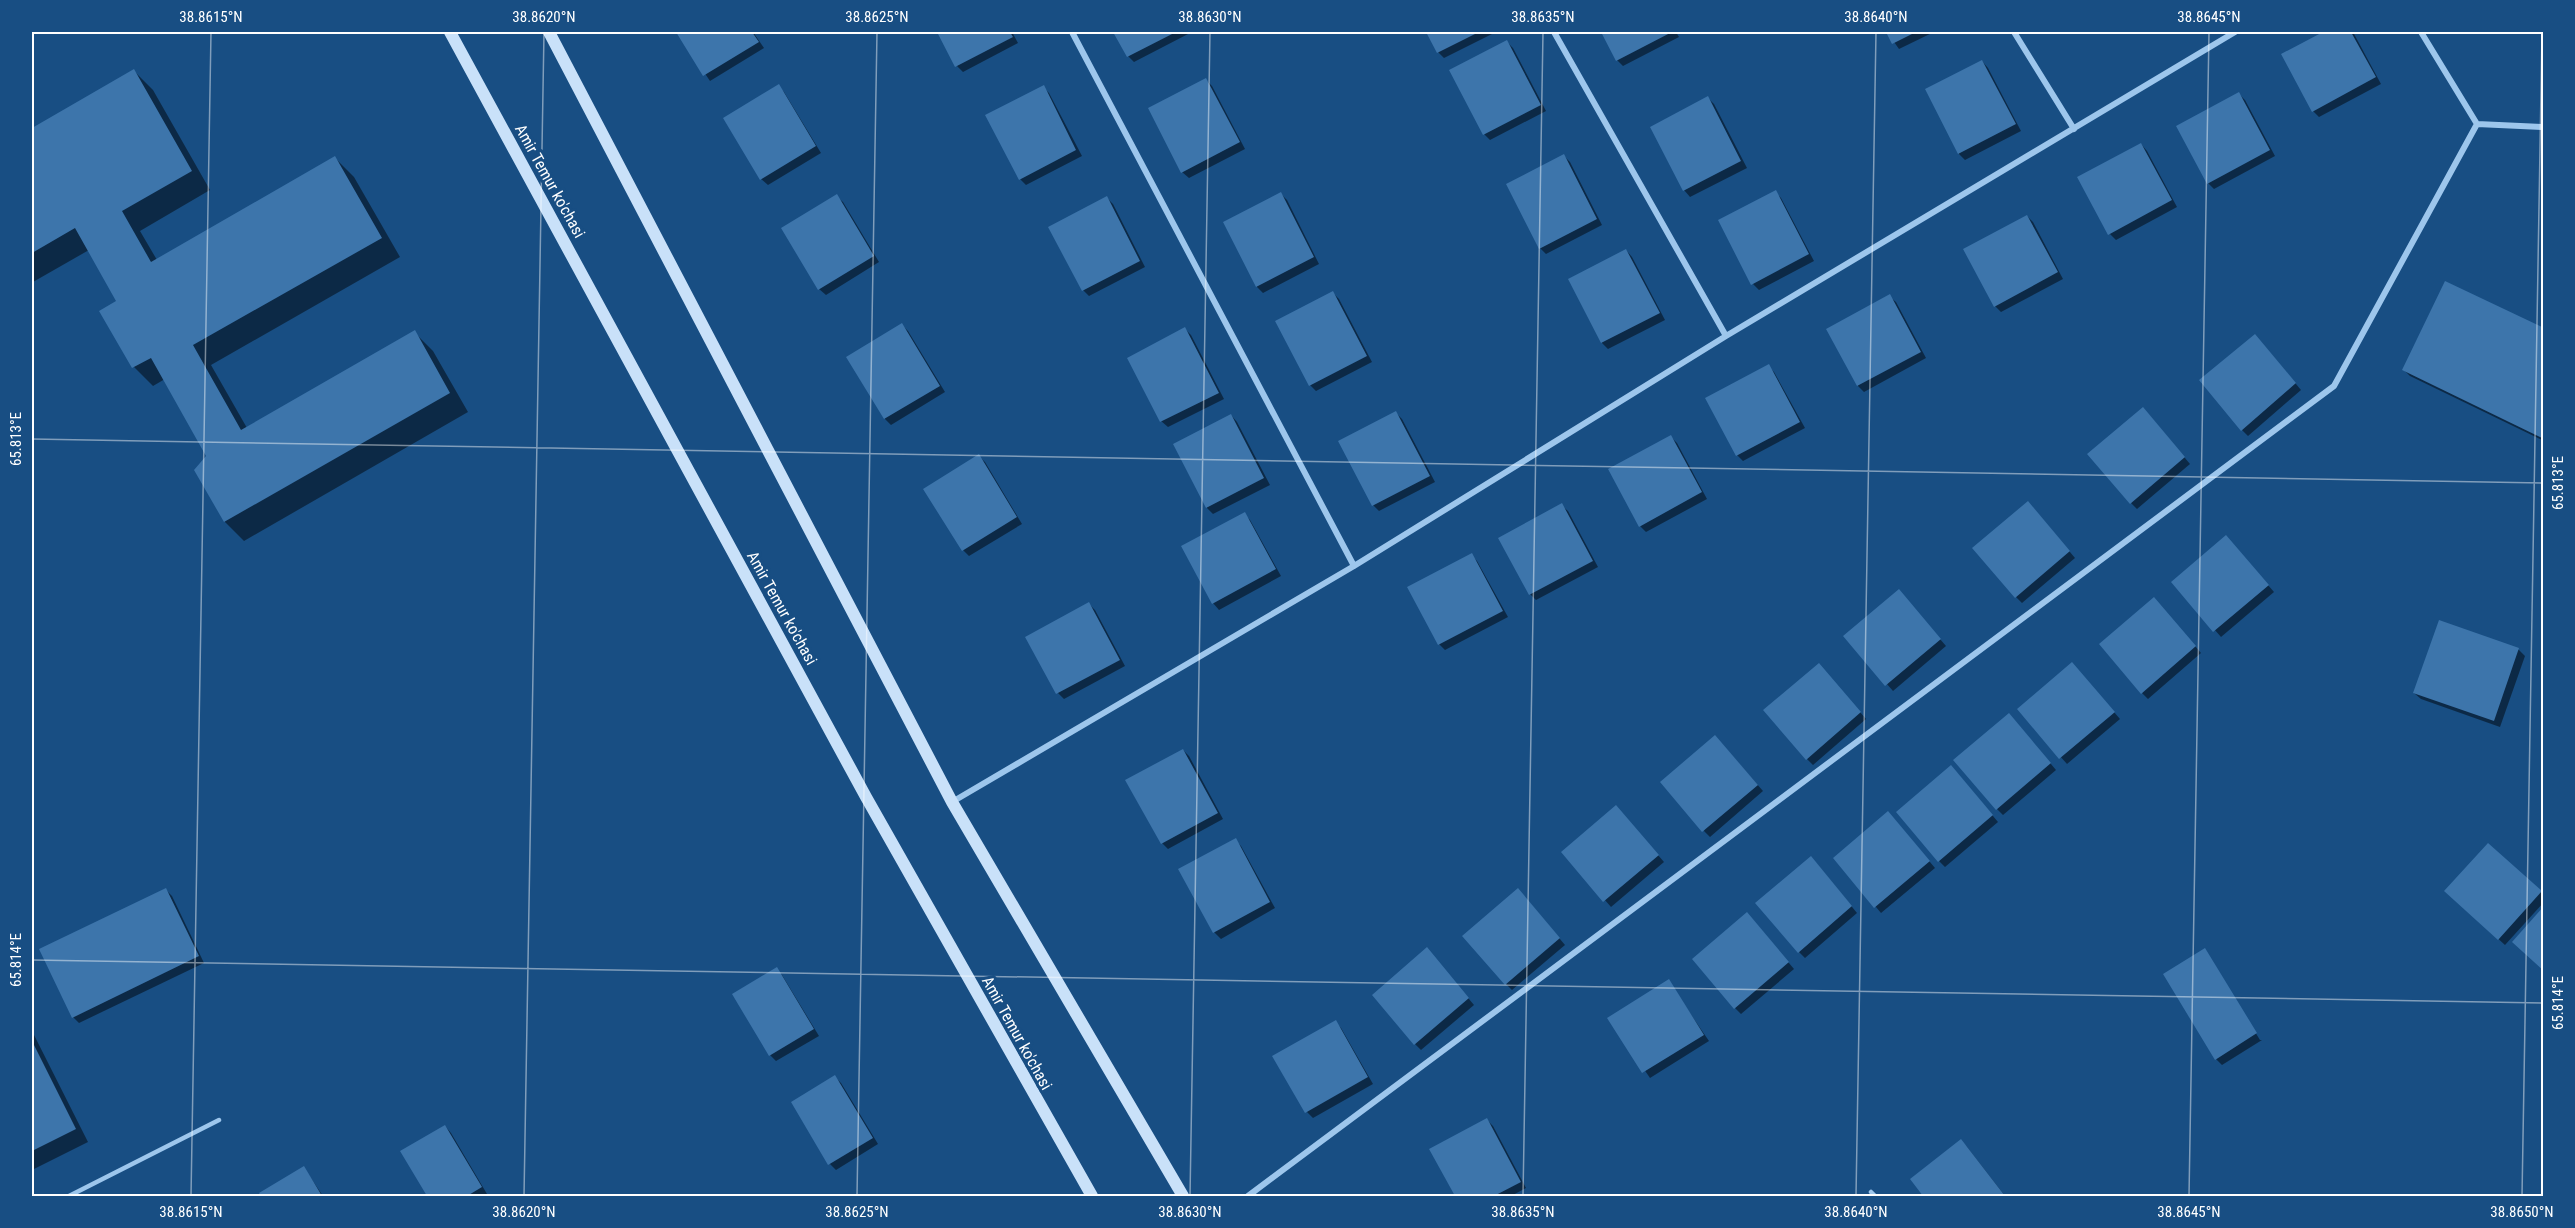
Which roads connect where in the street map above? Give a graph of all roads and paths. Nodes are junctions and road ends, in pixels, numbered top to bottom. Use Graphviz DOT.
graph roads {
  1 [pos="450,32"];
  2 [pos="549,32"];
  3 [pos="1072,32"];
  4 [pos="1554,32"];
  5 [pos="2014,32"];
  6 [pos="2235,32"];
  7 [pos="2421,32"];
  8 [pos="2477,124"];
  9 [pos="2544,127"];
  10 [pos="2074,129"];
  11 [pos="1726,336"];
  12 [pos="1354,566"];
  13 [pos="952,802"];
  14 [pos="219,1120"];
  15 [pos="1871,1192"];
  16 [pos="69,1197"];
  17 [pos="1092,1197"];
  18 [pos="1183,1197"];
  19 [pos="1248,1197"];
  20 [pos="1875,1197"];
  1 -- 17 [label="main road, Amir Temur ko'chasi"];
  2 -- 13 [label="main road"];
  3 -- 12 [label="street"];
  4 -- 11 [label="street"];
  5 -- 10 [label="street"];
  6 -- 10 [label="street"];
  7 -- 8 [label="street"];
  8 -- 9 [label="street"];
  8 -- 19 [label="street"];
  10 -- 11 [label="street"];
  11 -- 12 [label="street"];
  12 -- 13 [label="street"];
  13 -- 18 [label="main road"];
  14 -- 16 [label="lane"];
  15 -- 20 [label="lane"];
}
